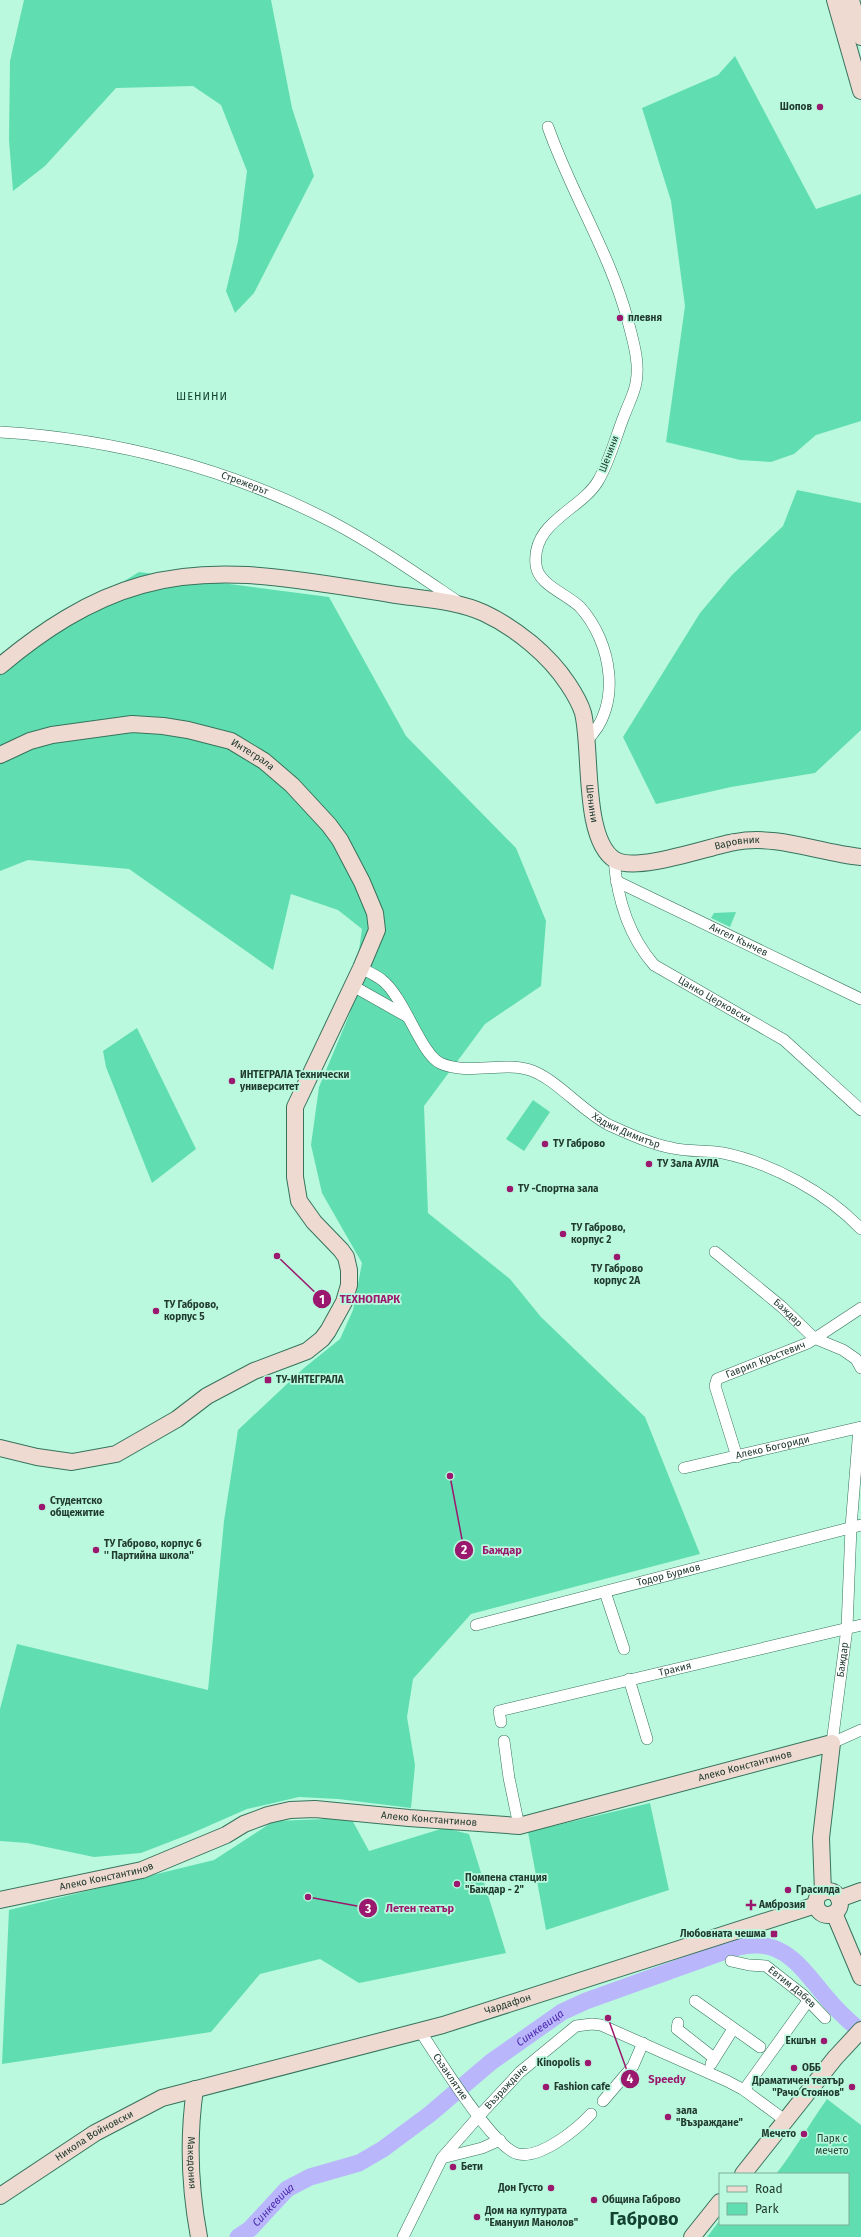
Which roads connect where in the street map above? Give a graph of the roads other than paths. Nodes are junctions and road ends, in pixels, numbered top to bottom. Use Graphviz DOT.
graph roads {
  1 [pos="835,0"];
  2 [pos="851,0"];
  3 [pos="861,37"];
  4 [pos="861,91"];
  5 [pos="548,126"];
  6 [pos="0,432"];
  7 [pos="462,605"];
  8 [pos="0,666"];
  9 [pos="586,741"];
  10 [pos="0,755"];
  11 [pos="861,857"];
  12 [pos="614,859"];
  13 [pos="616,881"];
  14 [pos="361,968"];
  15 [pos="353,986"];
  16 [pos="861,999"];
  17 [pos="410,1018"];
  18 [pos="861,1110"];
  19 [pos="861,1230"];
  20 [pos="716,1252"];
  21 [pos="861,1308"];
  22 [pos="814,1338"];
  23 [pos="861,1368"];
  24 [pos="860,1427"];
  25 [pos="0,1448"];
  26 [pos="737,1457"];
  27 [pos="684,1468"];
  28 [pos="856,1526"];
  29 [pos="605,1592"];
  30 [pos="476,1625"];
  31 [pos="861,1625"];
  32 [pos="847,1628"];
  33 [pos="624,1650"];
  34 [pos="629,1679"];
  35 [pos="501,1722"];
  36 [pos="861,1730"];
  37 [pos="647,1738"];
  38 [pos="504,1741"];
  39 [pos="832,1743"];
  40 [pos="519,1826"];
  41 [pos="861,1891"];
  42 [pos="819,1898"];
  43 [pos="0,1900"];
  44 [pos="836,1906"];
  45 [pos="731,1961"];
  46 [pos="861,1977"];
  47 [pos="695,2001"];
  48 [pos="808,2001"];
  49 [pos="825,2018"];
  50 [pos="678,2023"];
  51 [pos="733,2029"];
  52 [pos="420,2031"];
  53 [pos="856,2034"];
  54 [pos="643,2044"];
  55 [pos="760,2047"];
  56 [pos="714,2058"];
  57 [pos="707,2072"];
  58 [pos="195,2089"];
  59 [pos="744,2090"];
  60 [pos="603,2101"];
  61 [pos="476,2111"];
  62 [pos="591,2114"];
  63 [pos="786,2121"];
  64 [pos="500,2140"];
  65 [pos="442,2158"];
  66 [pos="744,2173"];
  67 [pos="0,2196"];
  68 [pos="719,2203"];
  69 [pos="199,2235"];
  70 [pos="403,2237"];
  71 [pos="692,2237"];
  1 -- 4 [label="street"];
  2 -- 3 [label="street"];
  5 -- 9 [label="street, Шенини"];
  6 -- 7 [label="street, Стрежерът"];
  7 -- 8 [label="street, Шенини"];
  7 -- 9 [label="street, Шенини"];
  9 -- 12 [label="street, Шенини"];
  10 -- 14 [label="street, Интеграла"];
  11 -- 12 [label="street, Варовник"];
  12 -- 13 [label="street, Цанко Церковски"];
  13 -- 16 [label="street, Ангел Кънчев"];
  13 -- 18 [label="street, Цанко Церковски"];
  14 -- 15 [label="street, Интеграла"];
  14 -- 17 [label="street, Хаджи Димитър"];
  15 -- 17 [label="street"];
  15 -- 25 [label="street, Интеграла"];
  17 -- 19 [label="street, Хаджи Димитър"];
  20 -- 22 [label="street, Баждар"];
  21 -- 22 [label="street, Гаврил Кръстевич"];
  22 -- 23 [label="street, Баждар"];
  22 -- 26 [label="street, Гаврил Кръстевич"];
  24 -- 26 [label="street, Алеко Богориди"];
  24 -- 28 [label="street, Баждар"];
  26 -- 27 [label="street, Алеко Богориди"];
  28 -- 29 [label="street, Тодор Бурмов"];
  28 -- 32 [label="street, Баждар"];
  29 -- 30 [label="street, Тодор Бурмов"];
  29 -- 33 [label="street"];
  31 -- 32 [label="street, Тракия"];
  32 -- 34 [label="street, Тракия"];
  32 -- 39 [label="street, Баждар"];
  34 -- 35 [label="street, Тракия"];
  34 -- 37 [label="street"];
  36 -- 39 [label="street, Алеко Константинов"];
  38 -- 40 [label="street"];
  39 -- 40 [label="street, Алеко Константинов"];
  39 -- 42 [label="street, Баждар"];
  40 -- 43 [label="street, Алеко Константинов"];
  41 -- 44 [label="street"];
  42 -- 44 [label="street"];
  42 -- 44 [label="street"];
  42 -- 52 [label="street, Чардафон"];
  44 -- 46 [label="street"];
  45 -- 48 [label="street, Евтим Дабев"];
  47 -- 51 [label="street"];
  48 -- 49 [label="street, Евтим Дабев"];
  48 -- 59 [label="street"];
  50 -- 56 [label="street"];
  51 -- 55 [label="street"];
  51 -- 56 [label="street"];
  52 -- 58 [label="street, Чардафон"];
  52 -- 61 [label="street, Съзаклятие"];
  53 -- 63 [label="street"];
  54 -- 57 [label="street, Възраждане"];
  54 -- 60 [label="street"];
  54 -- 61 [label="street, Възраждане"];
  56 -- 57 [label="street"];
  57 -- 59 [label="street, Възраждане"];
  58 -- 67 [label="street, Никола Войновски"];
  58 -- 69 [label="street, Македония"];
  59 -- 63 [label="street, Възраждане"];
  61 -- 64 [label="street, Съзаклятие"];
  61 -- 65 [label="street, Възраждане"];
  62 -- 64 [label="street, Съзаклятие"];
  63 -- 66 [label="street"];
  64 -- 65 [label="street"];
  65 -- 70 [label="street, Възраждане"];
  68 -- 71 [label="street"];
}
